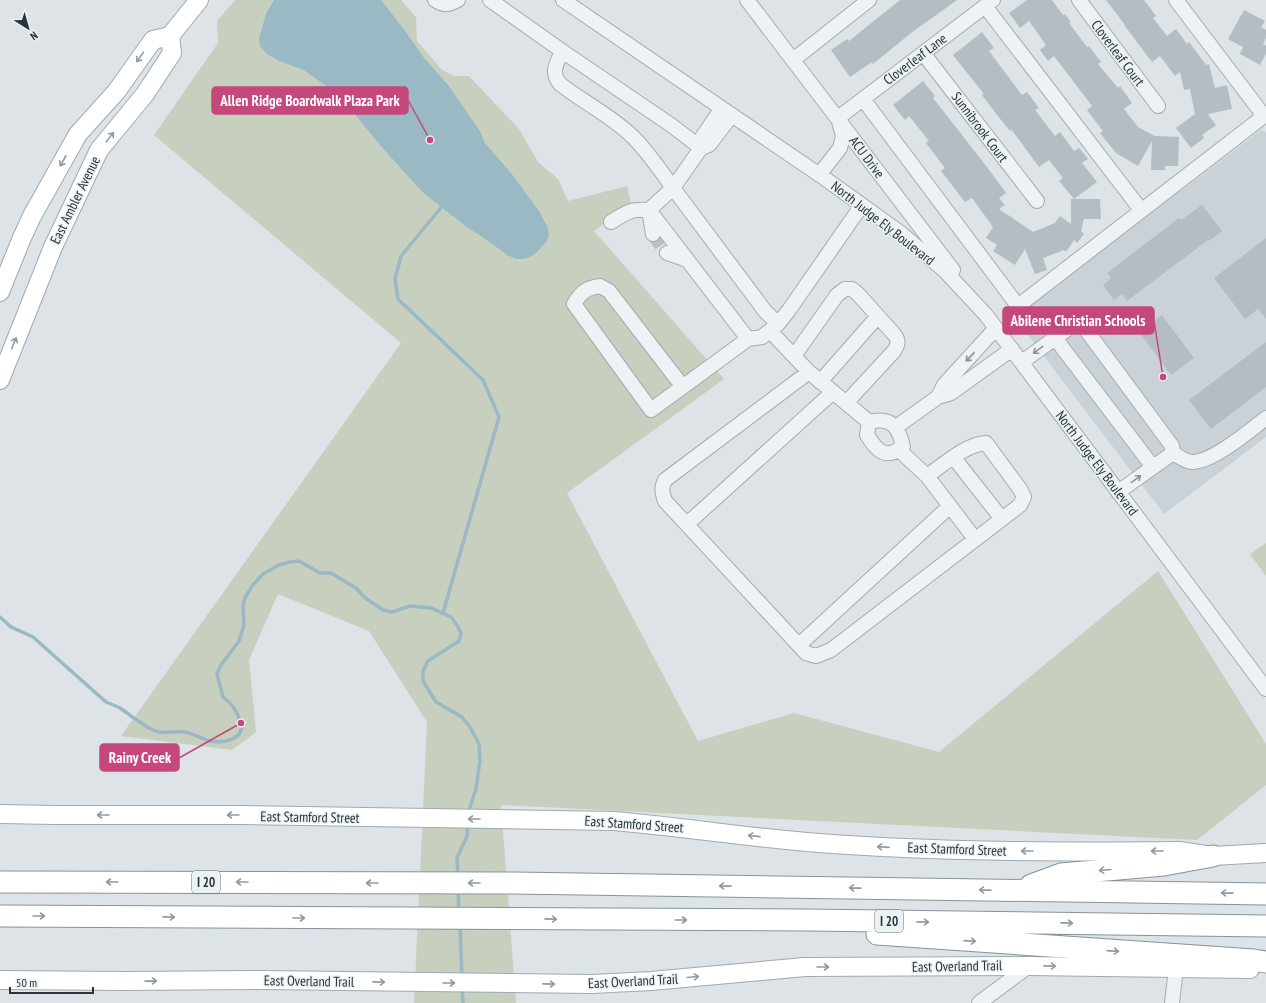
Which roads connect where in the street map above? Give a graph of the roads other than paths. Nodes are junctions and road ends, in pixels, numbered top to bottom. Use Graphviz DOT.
graph roads {
  1 [pos="199,0"];
  2 [pos="435,0"];
  3 [pos="458,0"];
  4 [pos="490,0"];
  5 [pos="563,0"];
  6 [pos="747,0"];
  7 [pos="869,0"];
  8 [pos="1079,0"];
  9 [pos="1176,0"];
  10 [pos="989,3"];
  11 [pos="170,36"];
  12 [pos="562,52"];
  13 [pos="923,52"];
  14 [pos="793,60"];
  15 [pos="863,98"];
  16 [pos="1158,106"];
  17 [pos="727,112"];
  18 [pos="1265,115"];
  19 [pos="838,118"];
  20 [pos="701,148"];
  21 [pos="819,175"];
  22 [pos="673,188"];
  23 [pos="1037,201"];
  24 [pos="862,205"];
  25 [pos="649,210"];
  26 [pos="1141,210"];
  27 [pos="612,222"];
  28 [pos="653,234"];
  29 [pos="667,253"];
  30 [pos="687,260"];
  31 [pos="0,292"];
  32 [pos="986,315"];
  33 [pos="878,316"];
  34 [pos="774,328"];
  35 [pos="996,328"];
  36 [pos="1055,338"];
  37 [pos="748,339"];
  38 [pos="1012,349"];
  39 [pos="794,356"];
  40 [pos="1022,362"];
  41 [pos="809,372"];
  42 [pos="0,380"];
  43 [pos="820,382"];
  44 [pos="683,387"];
  45 [pos="832,392"];
  46 [pos="938,397"];
  47 [pos="846,403"];
  48 [pos="1266,418"];
  49 [pos="869,422"];
  50 [pos="896,427"];
  51 [pos="899,450"];
  52 [pos="1173,453"];
  53 [pos="954,458"];
  54 [pos="1153,467"];
  55 [pos="927,476"];
  56 [pos="1118,492"];
  57 [pos="950,506"];
  58 [pos="1002,519"];
  59 [pos="687,524"];
  60 [pos="975,540"];
  61 [pos="798,644"];
  62 [pos="1266,689"];
  63 [pos="0,814"];
  64 [pos="29,814"];
  65 [pos="0,818"];
  66 [pos="1266,853"];
  67 [pos="1213,856"];
  68 [pos="0,882"];
  69 [pos="1017,890"];
  70 [pos="1266,894"];
  71 [pos="0,916"];
  72 [pos="808,920"];
  73 [pos="1266,926"];
  74 [pos="1266,962"];
  75 [pos="1029,966"];
  76 [pos="1176,968"];
  77 [pos="1266,968"];
  78 [pos="0,980"];
  79 [pos="979,1003"];
  80 [pos="1172,1003"];
  1 -- 11 [label="main road"];
  2 -- 3 [label="street"];
  4 -- 12 [label="street"];
  5 -- 17 [label="street, North Judge Ely Boulevard"];
  6 -- 14 [label="street, ACU Drive"];
  7 -- 14 [label="street"];
  8 -- 16 [label="street, Cloverleaf Court"];
  9 -- 18 [label="street"];
  10 -- 13 [label="street, Cloverleaf Lane"];
  10 -- 26 [label="street"];
  11 -- 31 [label="main road, East Ambler Avenue, one-way"];
  42 -- 11 [label="main road, East Ambler Avenue, one-way"];
  12 -- 20 [label="street"];
  12 -- 22 [label="street"];
  13 -- 15 [label="street, Cloverleaf Lane"];
  13 -- 23 [label="street, Sunnibrook Court"];
  14 -- 19 [label="street, ACU Drive"];
  15 -- 19 [label="street, Cloverleaf Lane"];
  15 -- 26 [label="street"];
  17 -- 20 [label="street"];
  17 -- 21 [label="street, North Judge Ely Boulevard"];
  18 -- 26 [label="street"];
  19 -- 21 [label="street"];
  19 -- 32 [label="street, ACU Drive"];
  20 -- 22 [label="street"];
  21 -- 24 [label="street, North Judge Ely Boulevard"];
  22 -- 25 [label="street"];
  22 -- 34 [label="street"];
  24 -- 32 [label="street, North Judge Ely Boulevard"];
  24 -- 34 [label="street"];
  25 -- 27 [label="street"];
  25 -- 28 [label="street"];
  25 -- 30 [label="street"];
  29 -- 30 [label="street"];
  30 -- 37 [label="street"];
  32 -- 35 [label="street, North Judge Ely Boulevard"];
  33 -- 39 [label="street"];
  33 -- 43 [label="street"];
  33 -- 47 [label="street"];
  34 -- 37 [label="street"];
  34 -- 39 [label="street"];
  35 -- 38 [label="street, North Judge Ely Boulevard"];
  35 -- 46 [label="street, one-way"];
  36 -- 40 [label="street, one-way"];
  36 -- 52 [label="street"];
  36 -- 54 [label="street"];
  37 -- 44 [label="street"];
  38 -- 40 [label="street, North Judge Ely Boulevard"];
  38 -- 46 [label="street"];
  39 -- 41 [label="street"];
  40 -- 56 [label="street, North Judge Ely Boulevard"];
  41 -- 43 [label="street"];
  41 -- 59 [label="street"];
  43 -- 45 [label="street"];
  44 -- 44 [label="street"];
  45 -- 47 [label="street"];
  45 -- 59 [label="street"];
  46 -- 50 [label="street"];
  47 -- 49 [label="street"];
  48 -- 52 [label="street"];
  49 -- 50 [label="street"];
  49 -- 51 [label="street"];
  50 -- 51 [label="street"];
  51 -- 55 [label="street"];
  52 -- 54 [label="street"];
  53 -- 55 [label="street"];
  53 -- 58 [label="street"];
  53 -- 58 [label="street"];
  56 -- 54 [label="street, one-way"];
  55 -- 57 [label="street"];
  56 -- 62 [label="street, North Judge Ely Boulevard"];
  57 -- 60 [label="street"];
  57 -- 61 [label="street"];
  58 -- 60 [label="street"];
  59 -- 61 [label="street"];
  60 -- 61 [label="street"];
  63 -- 64 [label="main road, East Stamford Street"];
  64 -- 65 [label="main road"];
  67 -- 64 [label="main road, East Stamford Street, one-way"];
  66 -- 67 [label="main road, East Stamford Street"];
  67 -- 69 [label="highway, one-way"];
  69 -- 68 [label="highway, I 20, one-way"];
  70 -- 69 [label="highway, I 20, one-way"];
  71 -- 72 [label="highway, I 20, one-way"];
  72 -- 73 [label="highway, I 20, one-way"];
  72 -- 74 [label="highway, one-way"];
  75 -- 76 [label="main road, East Overland Trail, one-way"];
  78 -- 75 [label="main road, East Overland Trail, one-way"];
  75 -- 79 [label="street"];
  76 -- 77 [label="main road, East Overland Trail"];
  76 -- 80 [label="street"];
}
